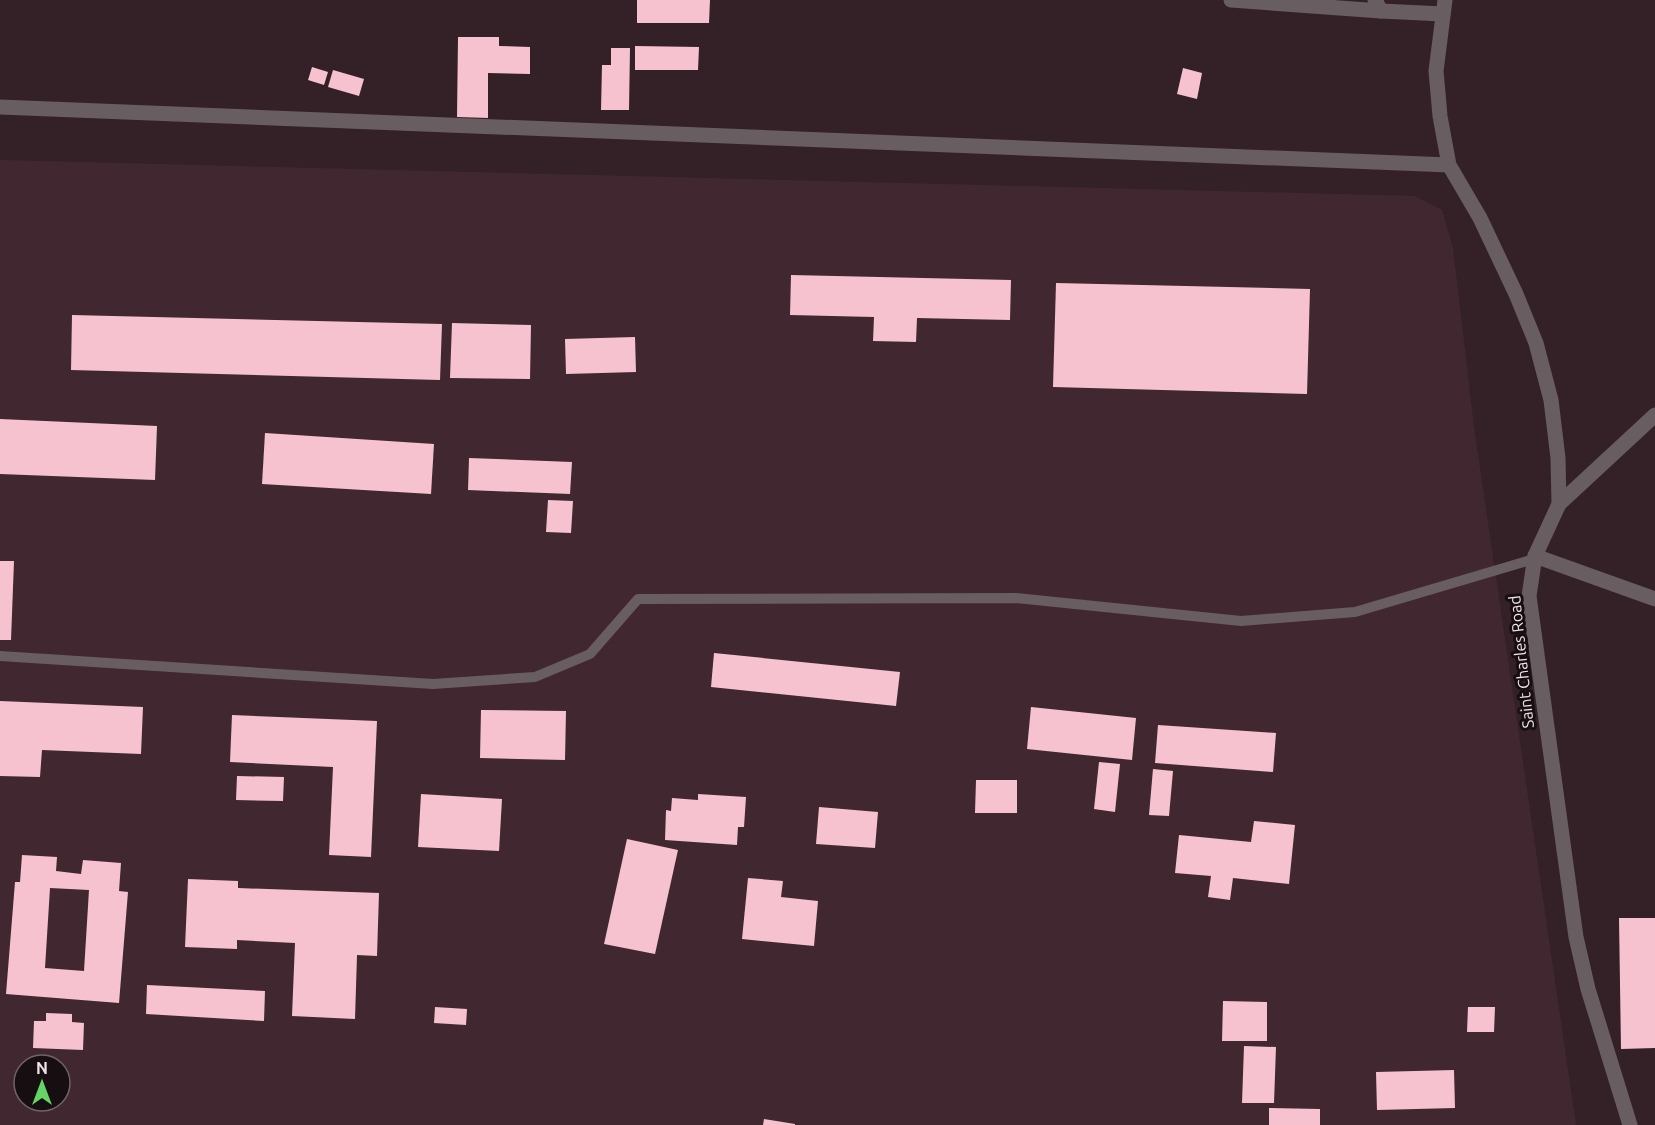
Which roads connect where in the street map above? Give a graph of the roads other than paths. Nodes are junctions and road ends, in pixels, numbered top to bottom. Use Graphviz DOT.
graph roads {
  1 [pos="1231,0"];
  2 [pos="1378,6"];
  3 [pos="1444,7"];
  4 [pos="0,107"];
  5 [pos="1449,165"];
  6 [pos="1655,415"];
  7 [pos="1559,504"];
  8 [pos="1535,557"];
  9 [pos="1655,599"];
  10 [pos="0,656"];
  11 [pos="1630,1125"];
  1 -- 2 [label="street"];
  2 -- 3 [label="street"];
  3 -- 5 [label="street, Saint Charles Road"];
  4 -- 5 [label="street"];
  5 -- 7 [label="street, Saint Charles Road"];
  6 -- 7 [label="street"];
  7 -- 8 [label="street, Saint Charles Road"];
  8 -- 9 [label="street"];
  8 -- 10 [label="lane"];
  8 -- 11 [label="street, Saint Charles Road"];
}
